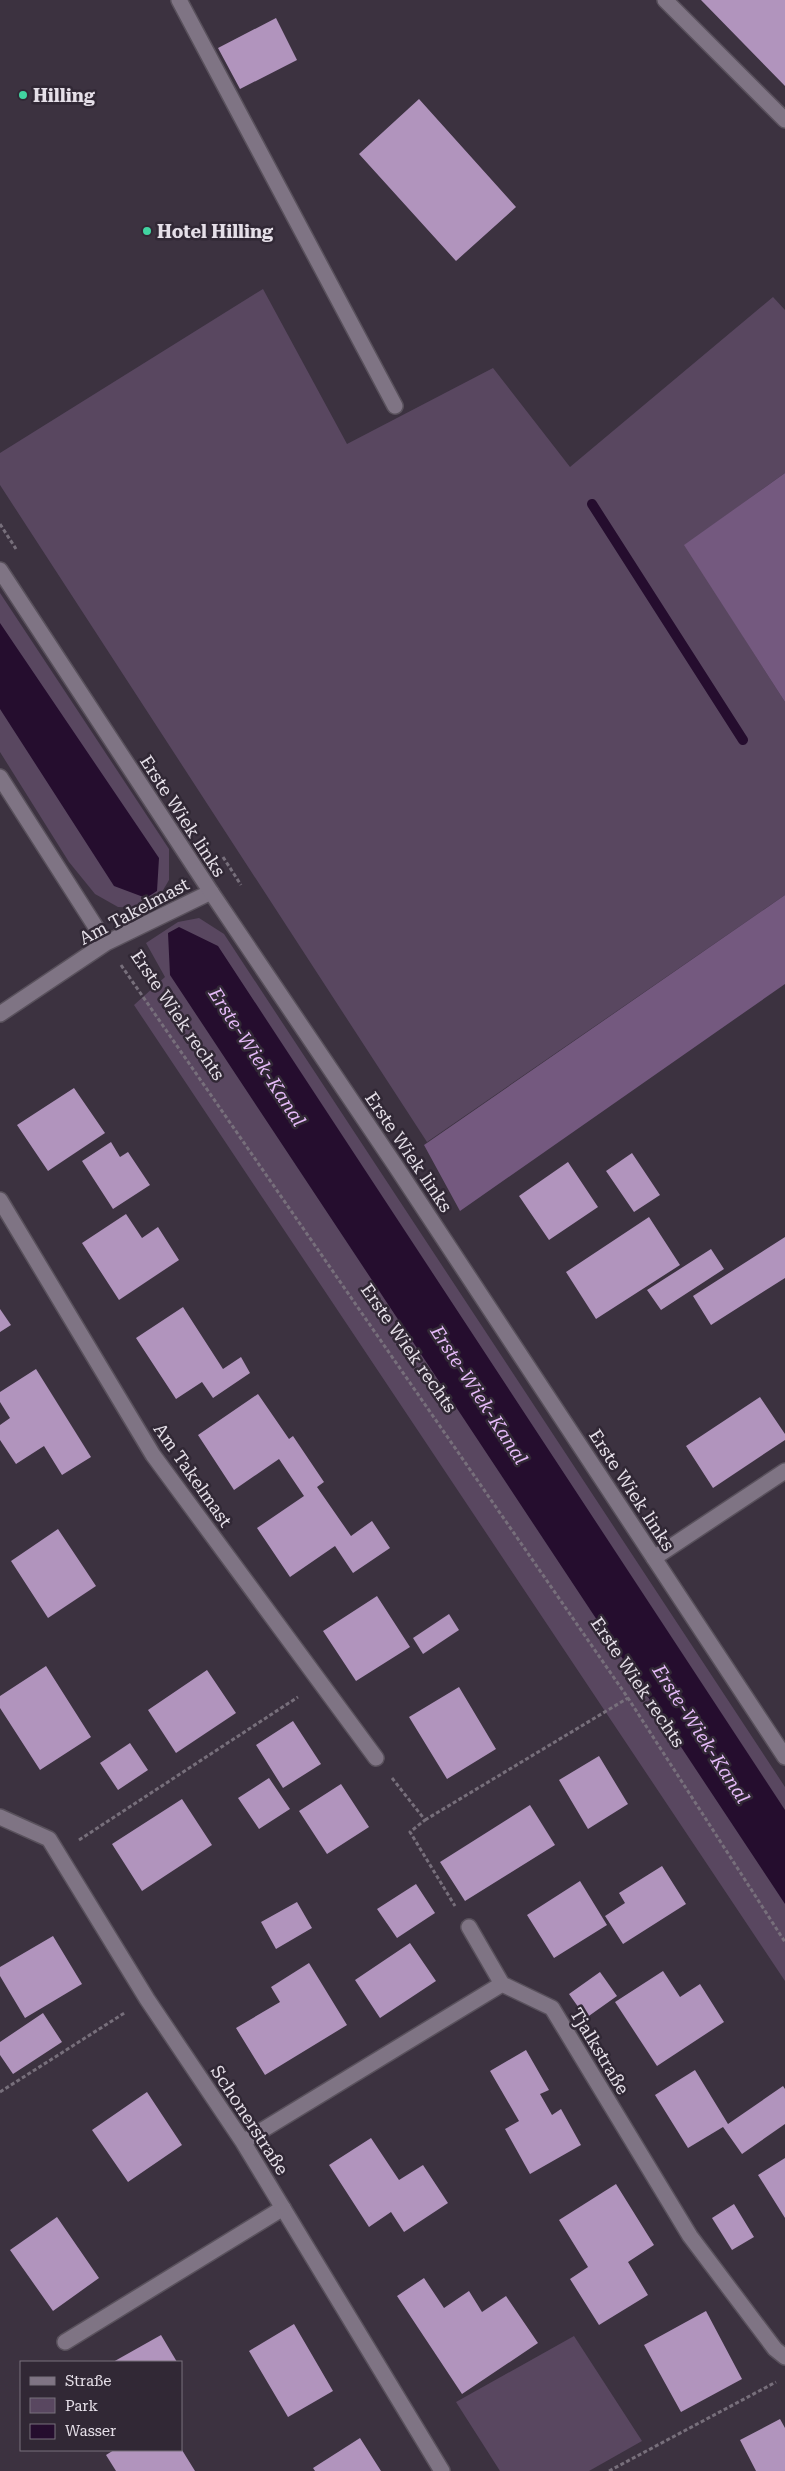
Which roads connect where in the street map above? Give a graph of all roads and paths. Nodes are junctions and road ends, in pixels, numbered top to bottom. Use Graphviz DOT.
graph roads {
  1 [pos="179,0"];
  2 [pos="665,0"];
  3 [pos="785,120"];
  4 [pos="395,406"];
  5 [pos="0,570"];
  6 [pos="0,777"];
  7 [pos="211,892"];
  8 [pos="106,943"];
  9 [pos="0,1014"];
  10 [pos="0,1200"];
  11 [pos="785,1471"];
  12 [pos="654,1558"];
  13 [pos="321,1683"];
  14 [pos="628,1698"];
  15 [pos="785,1757"];
  16 [pos="376,1758"];
  17 [pos="0,1817"];
  18 [pos="425,1820"];
  19 [pos="58,1854"];
  20 [pos="468,1927"];
  21 [pos="785,1942"];
  22 [pos="502,1984"];
  23 [pos="147,1999"];
  24 [pos="0,2092"];
  25 [pos="243,2142"];
  26 [pos="283,2208"];
  27 [pos="64,2342"];
  28 [pos="785,2358"];
  29 [pos="776,2381"];
  30 [pos="442,2471"];
  31 [pos="609,2471"];
  1 -- 4 [label="street"];
  2 -- 3 [label="street"];
  5 -- 7 [label="street, Erste Wiek links"];
  6 -- 8 [label="street, Erste Wiek rechts"];
  7 -- 8 [label="street, Am Takelmast"];
  7 -- 12 [label="street, Erste Wiek links"];
  8 -- 9 [label="street, Am Takelmast"];
  8 -- 14 [label="path, Erste Wiek rechts"];
  10 -- 13 [label="street, Am Takelmast"];
  11 -- 12 [label="street"];
  12 -- 15 [label="street, Erste Wiek links"];
  13 -- 16 [label="street, Am Takelmast"];
  13 -- 19 [label="path"];
  14 -- 18 [label="path"];
  14 -- 21 [label="path, Erste Wiek rechts"];
  16 -- 18 [label="path"];
  17 -- 19 [label="street, Schonerstraße"];
  18 -- 20 [label="path"];
  19 -- 23 [label="street, Schonerstraße"];
  20 -- 22 [label="street"];
  22 -- 25 [label="street"];
  22 -- 28 [label="street, Tjalkstraße"];
  23 -- 24 [label="path"];
  23 -- 25 [label="street, Schonerstraße"];
  25 -- 26 [label="street, Schonerstraße"];
  26 -- 27 [label="street"];
  26 -- 30 [label="street, Schonerstraße"];
  29 -- 31 [label="path"];
}
